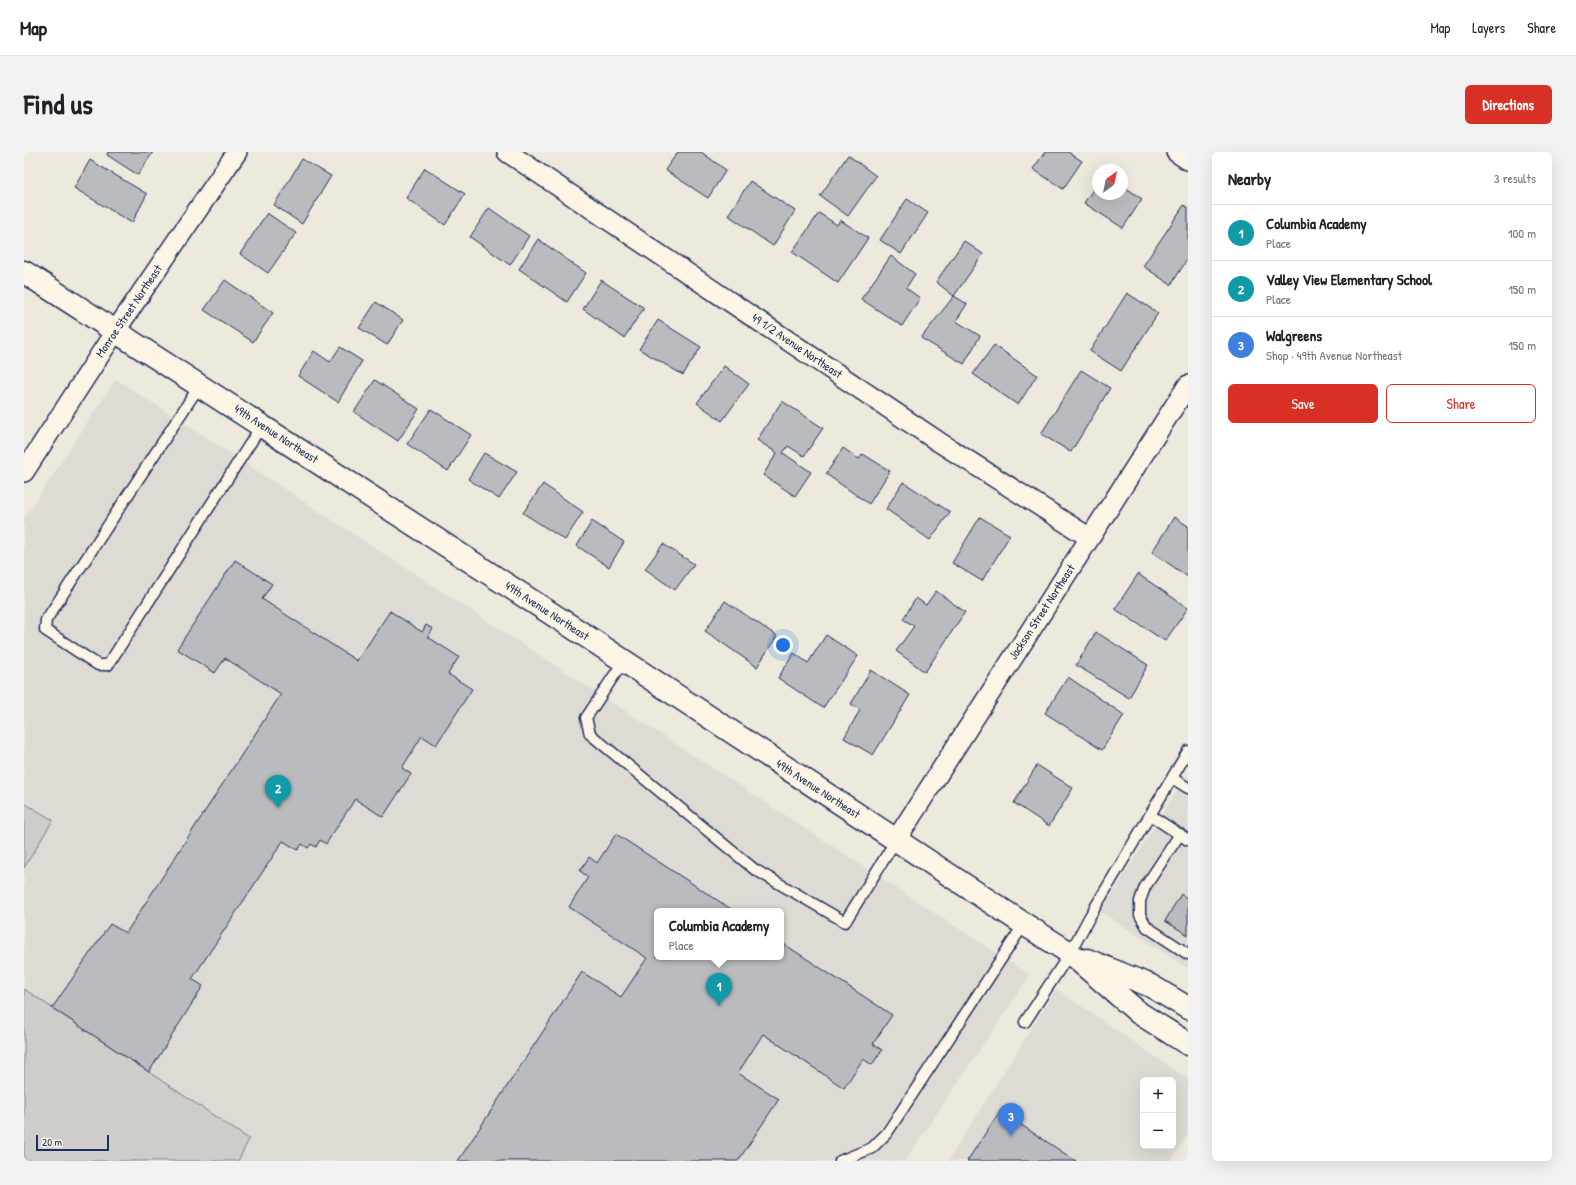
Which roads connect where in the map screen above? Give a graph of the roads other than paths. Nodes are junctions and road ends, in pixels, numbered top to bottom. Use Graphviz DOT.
graph roads {
  1 [pos="237,152"];
  2 [pos="507,152"];
  3 [pos="1176,152"];
  4 [pos="1188,160"];
  5 [pos="24,272"];
  6 [pos="116,330"];
  7 [pos="200,385"];
  8 [pos="1188,385"];
  9 [pos="262,425"];
  10 [pos="24,472"];
  11 [pos="1090,538"];
  12 [pos="623,662"];
  13 [pos="1188,751"];
  14 [pos="1172,778"];
  15 [pos="1188,788"];
  16 [pos="1150,815"];
  17 [pos="1184,837"];
  18 [pos="896,840"];
  19 [pos="1024,924"];
  20 [pos="1070,953"];
  21 [pos="1188,954"];
  22 [pos="1188,1008"];
  23 [pos="1025,1022"];
  24 [pos="1188,1044"];
  25 [pos="840,1161"];
  1 -- 6 [label="street, Monroe Street Northeast"];
  2 -- 11 [label="street, 49 1/2 Avenue Northeast"];
  3 -- 4 [label="street"];
  5 -- 6 [label="street, 49th Avenue Northeast"];
  6 -- 7 [label="street, 49th Avenue Northeast"];
  6 -- 10 [label="street, Monroe Street Northeast"];
  7 -- 9 [label="street, 49th Avenue Northeast"];
  7 -- 9 [label="lane"];
  8 -- 11 [label="street, Jackson Street Northeast"];
  9 -- 12 [label="street, 49th Avenue Northeast"];
  11 -- 18 [label="street, Jackson Street Northeast"];
  12 -- 18 [label="street, 49th Avenue Northeast"];
  12 -- 18 [label="lane"];
  13 -- 14 [label="lane"];
  14 -- 15 [label="lane"];
  14 -- 16 [label="lane"];
  16 -- 17 [label="lane"];
  16 -- 20 [label="lane"];
  17 -- 21 [label="lane"];
  18 -- 19 [label="street, 49th Avenue Northeast"];
  19 -- 20 [label="street, 49th Avenue Northeast"];
  19 -- 25 [label="lane"];
  20 -- 22 [label="street, 49th Avenue Northeast"];
  20 -- 23 [label="lane"];
  20 -- 24 [label="street, 49th Avenue Northeast"];
}
